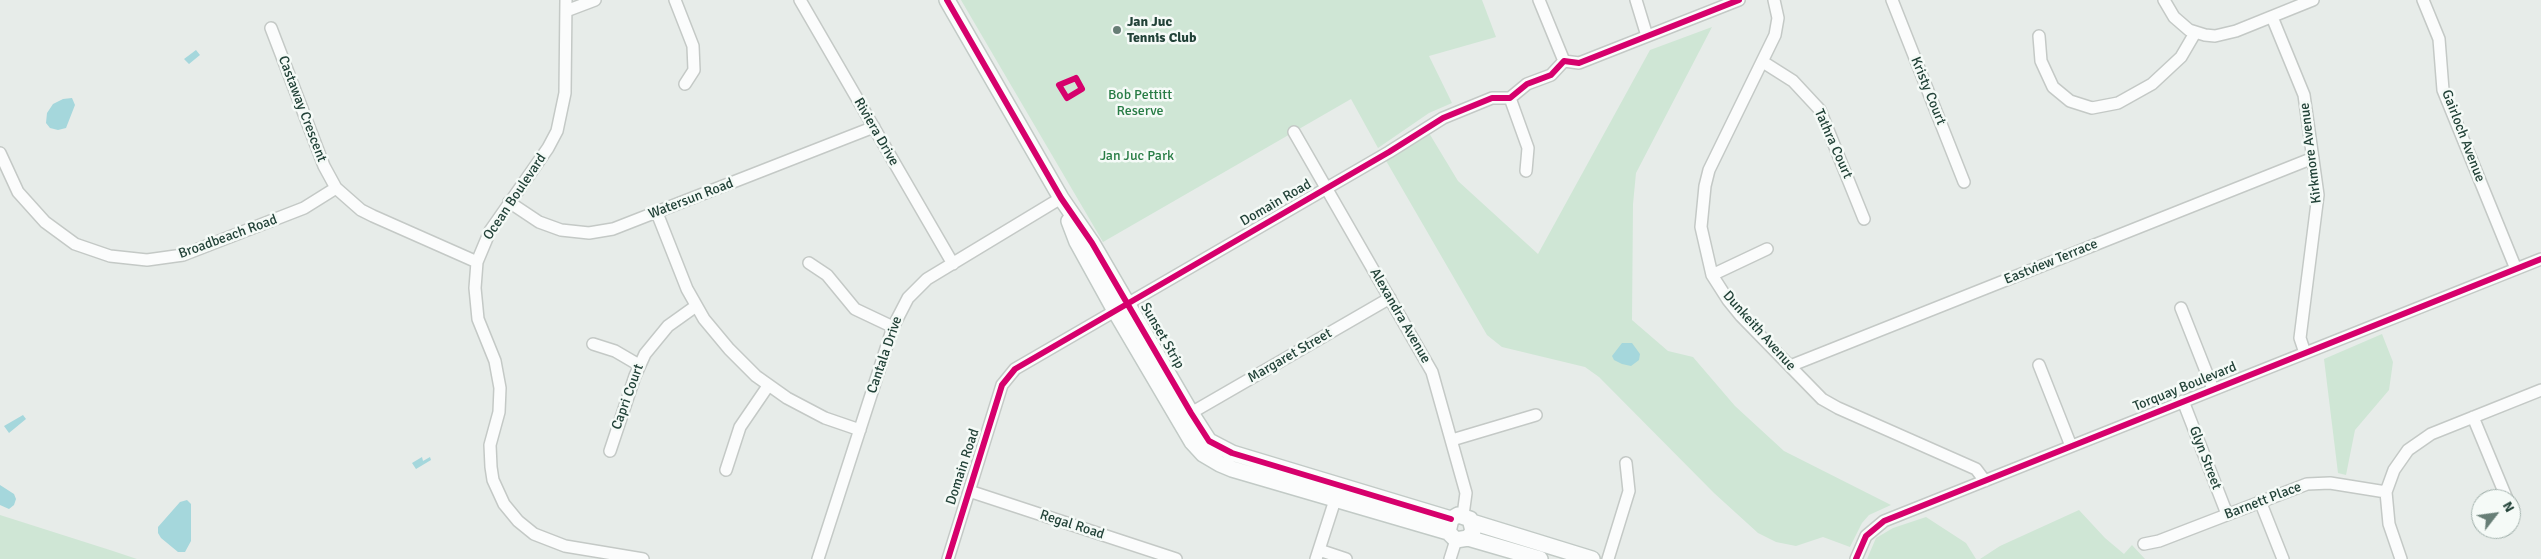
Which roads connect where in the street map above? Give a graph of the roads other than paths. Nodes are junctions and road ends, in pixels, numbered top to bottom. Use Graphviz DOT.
graph roads {
  1 [pos="596,0"];
  2 [pos="675,0"];
  3 [pos="800,0"];
  4 [pos="947,0"];
  5 [pos="1539,0"];
  6 [pos="1636,0"];
  7 [pos="1739,0"];
  8 [pos="1774,0"];
  9 [pos="1892,0"];
  10 [pos="2164,0"];
  11 [pos="2314,0"];
  12 [pos="2423,0"];
  13 [pos="566,6"];
  14 [pos="2272,16"];
  15 [pos="271,28"];
  16 [pos="2195,33"];
  17 [pos="1647,36"];
  18 [pos="2039,36"];
  19 [pos="1564,61"];
  20 [pos="1763,62"];
  21 [pos="685,84"];
  22 [pos="1510,98"];
  23 [pos="874,127"];
  24 [pos="1294,132"];
  25 [pos="0,152"];
  26 [pos="2313,158"];
  27 [pos="1526,171"];
  28 [pos="1964,182"];
  29 [pos="336,188"];
  30 [pos="1326,188"];
  31 [pos="1061,198"];
  32 [pos="508,202"];
  33 [pos="657,213"];
  34 [pos="1864,219"];
  35 [pos="1767,249"];
  36 [pos="2541,259"];
  37 [pos="477,262"];
  38 [pos="809,263"];
  39 [pos="953,264"];
  40 [pos="2516,269"];
  41 [pos="1712,275"];
  42 [pos="1390,298"];
  43 [pos="696,306"];
  44 [pos="1122,307"];
  45 [pos="2181,308"];
  46 [pos="893,326"];
  47 [pos="593,344"];
  48 [pos="2305,353"];
  49 [pos="639,365"];
  50 [pos="2039,365"];
  51 [pos="1790,366"];
  52 [pos="768,386"];
  53 [pos="2213,389"];
  54 [pos="2541,390"];
  55 [pos="2184,401"];
  56 [pos="1191,413"];
  57 [pos="1536,415"];
  58 [pos="2473,416"];
  59 [pos="860,430"];
  60 [pos="1452,440"];
  61 [pos="2071,446"];
  62 [pos="610,451"];
  63 [pos="1626,463"];
  64 [pos="726,470"];
  65 [pos="1985,481"];
  66 [pos="2503,489"];
  67 [pos="968,491"];
  68 [pos="2386,492"];
  69 [pos="1335,500"];
  70 [pos="2260,501"];
  71 [pos="2227,514"];
  72 [pos="1460,528"];
  73 [pos="2144,544"];
  74 [pos="1317,555"];
  75 [pos="643,559"];
  76 [pos="818,559"];
  77 [pos="948,559"];
  78 [pos="1176,559"];
  79 [pos="1346,559"];
  80 [pos="1450,559"];
  81 [pos="1540,559"];
  82 [pos="1592,559"];
  83 [pos="1608,559"];
  84 [pos="1856,559"];
  85 [pos="2283,559"];
  86 [pos="2401,559"];
  1 -- 13 [label="street"];
  2 -- 21 [label="street"];
  3 -- 23 [label="street, Riviera Drive"];
  4 -- 31 [label="street, Sunset Strip"];
  5 -- 19 [label="street"];
  6 -- 17 [label="street"];
  7 -- 17 [label="street"];
  8 -- 20 [label="street, Dunkeith Avenue"];
  9 -- 28 [label="street, Kristy Court"];
  10 -- 16 [label="street"];
  11 -- 14 [label="street"];
  12 -- 40 [label="street, Gairloch Avenue"];
  13 -- 32 [label="street, Ocean Boulevard"];
  14 -- 16 [label="street"];
  14 -- 26 [label="street, Kirkmore Avenue"];
  15 -- 29 [label="street, Castaway Crescent"];
  16 -- 18 [label="street"];
  17 -- 19 [label="street"];
  19 -- 22 [label="street"];
  20 -- 34 [label="street, Tathra Court"];
  20 -- 41 [label="street, Dunkeith Avenue"];
  22 -- 27 [label="street"];
  22 -- 30 [label="street, Domain Road"];
  23 -- 33 [label="street, Watersun Road"];
  23 -- 39 [label="street, Riviera Drive"];
  24 -- 30 [label="street, Alexandra Avenue"];
  25 -- 29 [label="street, Broadbeach Road"];
  26 -- 48 [label="street, Kirkmore Avenue"];
  26 -- 51 [label="street, Eastview Terrace"];
  29 -- 37 [label="street"];
  30 -- 42 [label="street, Alexandra Avenue"];
  30 -- 44 [label="street, Domain Road"];
  31 -- 39 [label="street, Cantala Drive"];
  31 -- 44 [label="street, Sunset Strip"];
  32 -- 33 [label="street, Watersun Road"];
  32 -- 37 [label="street, Ocean Boulevard"];
  33 -- 43 [label="street"];
  35 -- 41 [label="street"];
  36 -- 40 [label="street, Torquay Boulevard"];
  37 -- 75 [label="street, Ocean Boulevard"];
  38 -- 46 [label="street"];
  39 -- 46 [label="street, Cantala Drive"];
  40 -- 48 [label="street, Torquay Boulevard"];
  41 -- 51 [label="street, Dunkeith Avenue"];
  42 -- 56 [label="street, Margaret Street"];
  42 -- 60 [label="street, Alexandra Avenue"];
  43 -- 49 [label="street, Capri Court"];
  43 -- 52 [label="street"];
  44 -- 56 [label="street, Sunset Strip"];
  44 -- 67 [label="street, Domain Road"];
  44 -- 69 [label="street, Sunset Strip"];
  45 -- 53 [label="street"];
  46 -- 59 [label="street, Cantala Drive"];
  47 -- 49 [label="street"];
  48 -- 53 [label="street, Torquay Boulevard"];
  49 -- 62 [label="street, Capri Court"];
  50 -- 61 [label="street"];
  51 -- 65 [label="street, Dunkeith Avenue"];
  52 -- 59 [label="street"];
  52 -- 64 [label="street"];
  53 -- 55 [label="street, Torquay Boulevard"];
  54 -- 58 [label="street"];
  55 -- 61 [label="street, Torquay Boulevard"];
  55 -- 71 [label="street, Glyn Street"];
  56 -- 72 [label="street, Sunset Strip"];
  57 -- 60 [label="street"];
  58 -- 66 [label="street"];
  58 -- 68 [label="street"];
  59 -- 76 [label="street, Cantala Drive"];
  60 -- 72 [label="street, Alexandra Avenue"];
  61 -- 65 [label="street, Torquay Boulevard"];
  63 -- 83 [label="street"];
  65 -- 84 [label="street, Torquay Boulevard"];
  67 -- 77 [label="street, Domain Road"];
  67 -- 78 [label="street, Regal Road"];
  68 -- 70 [label="street, Barnett Place"];
  68 -- 86 [label="street"];
  69 -- 72 [label="street, Sunset Strip"];
  69 -- 74 [label="street"];
  70 -- 71 [label="street, Barnett Place"];
  70 -- 85 [label="street"];
  71 -- 73 [label="street, Barnett Place"];
  72 -- 80 [label="street, Alexandra Avenue"];
  72 -- 81 [label="street, Sunset Strip"];
  72 -- 82 [label="street, Sunset Strip"];
  74 -- 79 [label="street"];
}
